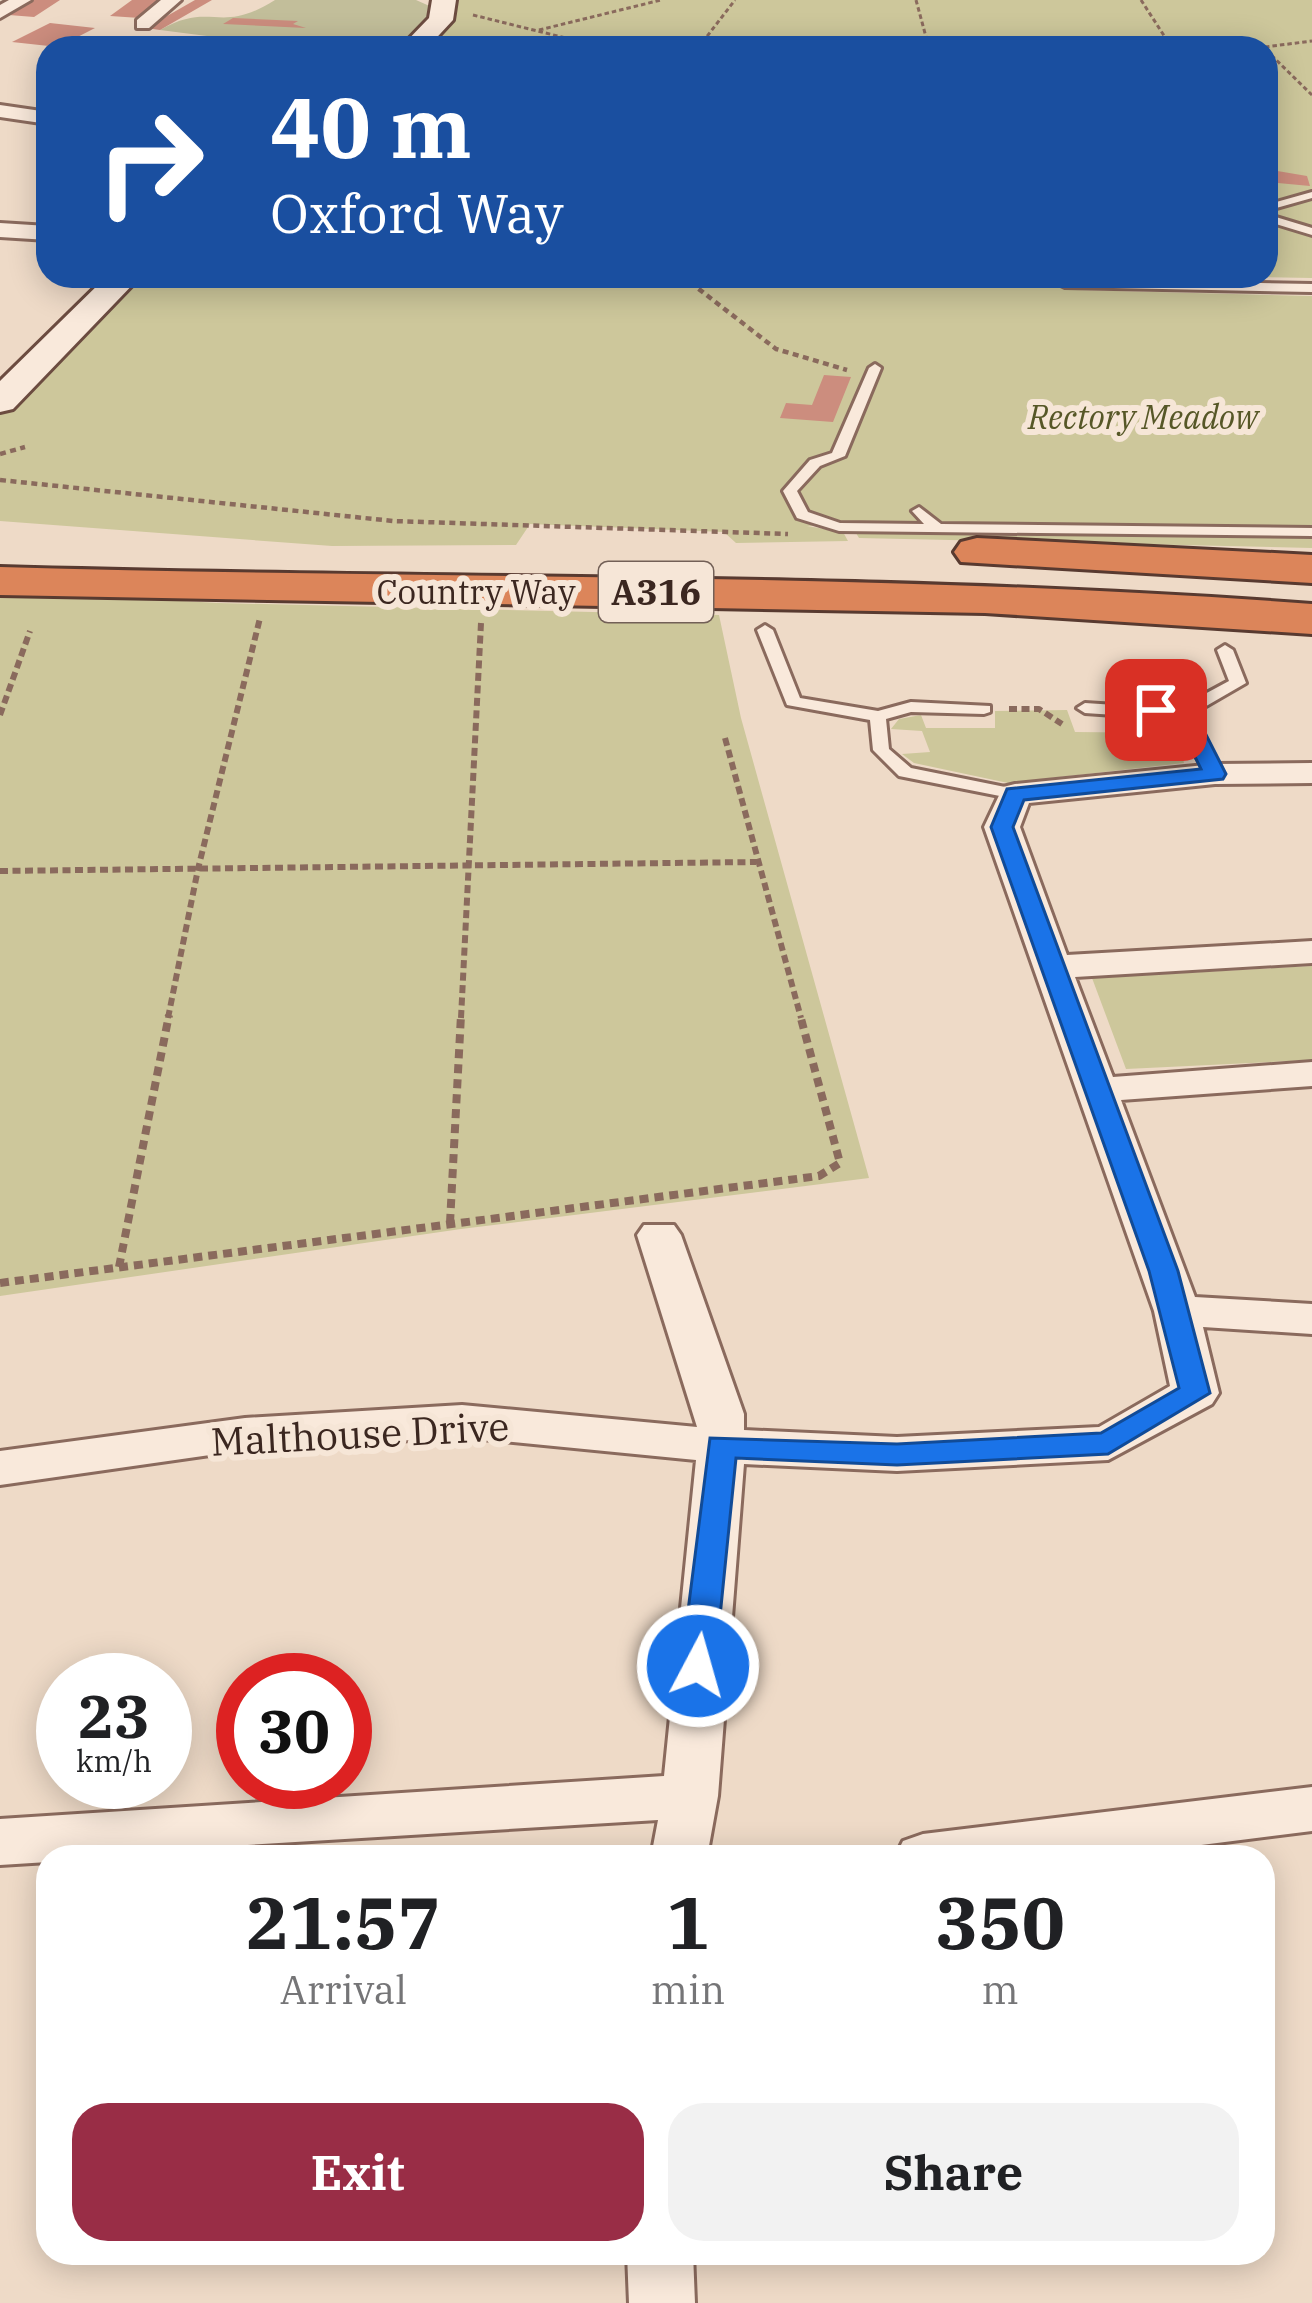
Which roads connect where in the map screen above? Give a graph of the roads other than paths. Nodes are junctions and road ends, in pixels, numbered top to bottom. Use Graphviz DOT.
graph roads {
  1 [pos="22,0"];
  2 [pos="172,0"];
  3 [pos="445,5"];
  4 [pos="0,13"];
  5 [pos="143,24"];
  6 [pos="422,36"];
  7 [pos="0,111"];
  8 [pos="36,116"];
  9 [pos="1312,195"];
  10 [pos="1278,208"];
  11 [pos="1278,218"];
  12 [pos="0,230"];
  13 [pos="36,232"];
  14 [pos="1312,232"];
  15 [pos="1278,287"];
  16 [pos="113,288"];
  17 [pos="1312,288"];
  18 [pos="874,370"];
  19 [pos="0,401"];
  20 [pos="919,511"];
  21 [pos="937,528"];
  22 [pos="1312,532"];
  23 [pos="0,552"];
  24 [pos="488,562"];
  25 [pos="1312,569"];
  26 [pos="0,580"];
  27 [pos="1312,587"];
  28 [pos="359,592"];
  29 [pos="1312,619"];
  30 [pos="766,629"];
  31 [pos="1312,649"];
  32 [pos="1225,650"];
  33 [pos="1085,708"];
  34 [pos="984,709"];
  35 [pos="1180,714"];
  36 [pos="878,716"];
  37 [pos="1312,773"];
  38 [pos="1215,774"];
  39 [pos="1015,794"];
  40 [pos="1312,952"];
  41 [pos="1052,967"];
  42 [pos="1312,1074"];
  43 [pos="1098,1090"];
  44 [pos="659,1235"];
  45 [pos="1177,1311"];
  46 [pos="1312,1319"];
  47 [pos="721,1446"];
  48 [pos="0,1468"];
  49 [pos="690,1796"];
  50 [pos="1312,1809"];
  51 [pos="0,1842"];
  52 [pos="681,1845"];
  53 [pos="1020,1845"];
  54 [pos="660,2265"];
  55 [pos="662,2303"];
  1 -- 4 [label="street"];
  2 -- 5 [label="street"];
  3 -- 6 [label="street"];
  7 -- 8 [label="street"];
  9 -- 10 [label="lane"];
  11 -- 14 [label="lane"];
  12 -- 13 [label="street"];
  15 -- 17 [label="lane"];
  16 -- 19 [label="street"];
  18 -- 21 [label="lane"];
  20 -- 21 [label="lane"];
  21 -- 22 [label="lane"];
  23 -- 24 [label="highway, Country Way / A316"];
  24 -- 25 [label="highway"];
  24 -- 27 [label="highway, Country Way / A316"];
  26 -- 28 [label="highway, Country Way / A316"];
  28 -- 29 [label="highway, Country Way / A316"];
  28 -- 31 [label="highway"];
  30 -- 36 [label="lane"];
  32 -- 35 [label="lane"];
  33 -- 35 [label="lane"];
  34 -- 36 [label="lane"];
  35 -- 38 [label="lane"];
  36 -- 39 [label="lane"];
  37 -- 38 [label="street"];
  38 -- 39 [label="street"];
  39 -- 41 [label="street"];
  40 -- 41 [label="street"];
  41 -- 43 [label="street"];
  42 -- 43 [label="street"];
  43 -- 45 [label="street"];
  44 -- 47 [label="street"];
  45 -- 46 [label="street"];
  45 -- 47 [label="street, Malthouse Drive"];
  47 -- 48 [label="street, Malthouse Drive"];
  47 -- 49 [label="street"];
  49 -- 51 [label="street"];
  49 -- 52 [label="street"];
  50 -- 53 [label="street"];
  54 -- 55 [label="street"];
}
